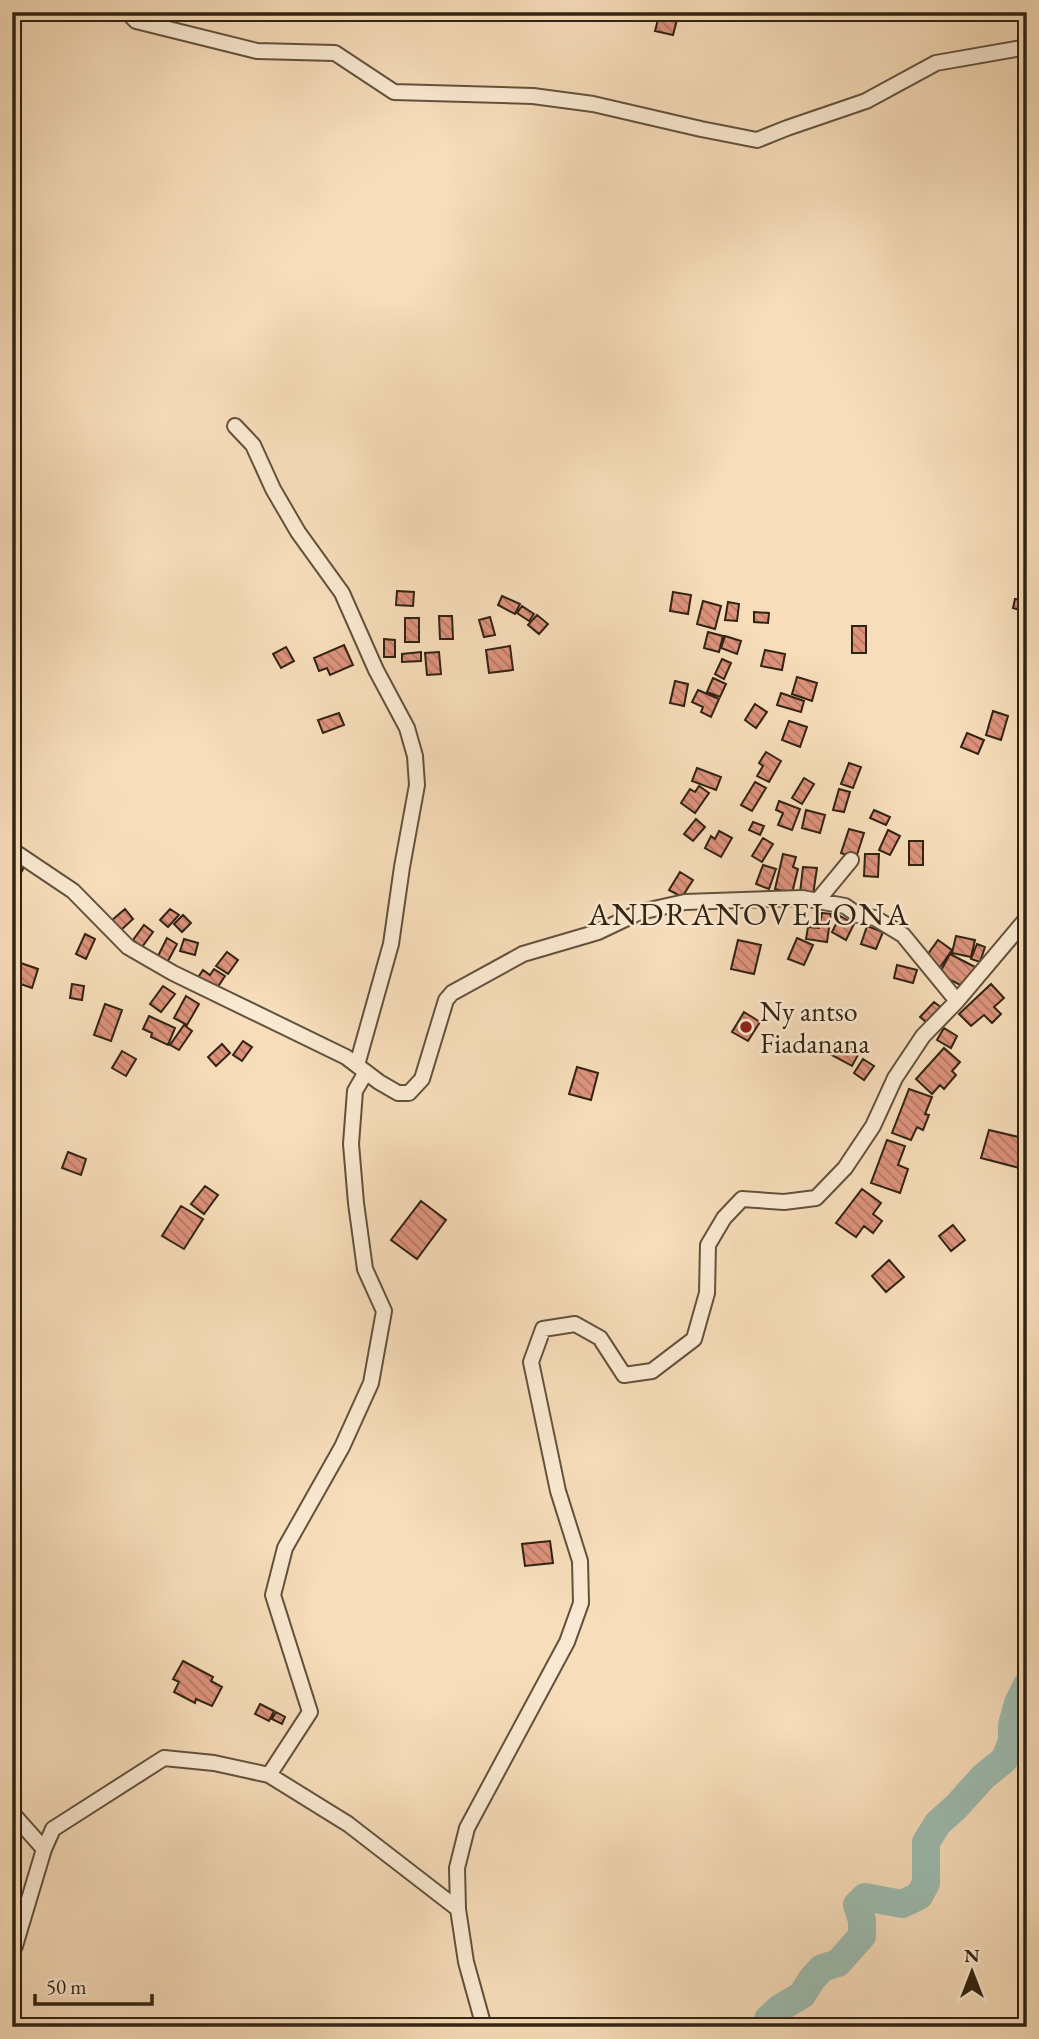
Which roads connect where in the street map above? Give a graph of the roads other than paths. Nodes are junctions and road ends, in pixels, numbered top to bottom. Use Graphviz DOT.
graph roads {
  1 [pos="127,12"];
  2 [pos="1027,47"];
  3 [pos="235,426"];
  4 [pos="12,850"];
  5 [pos="851,860"];
  6 [pos="818,900"];
  7 [pos="1027,918"];
  8 [pos="957,1001"];
  9 [pos="361,1069"];
  10 [pos="269,1775"];
  11 [pos="12,1813"];
  12 [pos="44,1849"];
  13 [pos="458,1909"];
  14 [pos="12,1951"];
  15 [pos="484,2027"];
  1 -- 2 [label="street"];
  3 -- 9 [label="street"];
  4 -- 9 [label="street"];
  5 -- 6 [label="street"];
  6 -- 8 [label="street"];
  6 -- 9 [label="street"];
  7 -- 8 [label="street"];
  8 -- 13 [label="street"];
  9 -- 10 [label="street"];
  10 -- 12 [label="street"];
  10 -- 13 [label="street"];
  11 -- 12 [label="street"];
  12 -- 14 [label="street"];
  13 -- 15 [label="street"];
}
